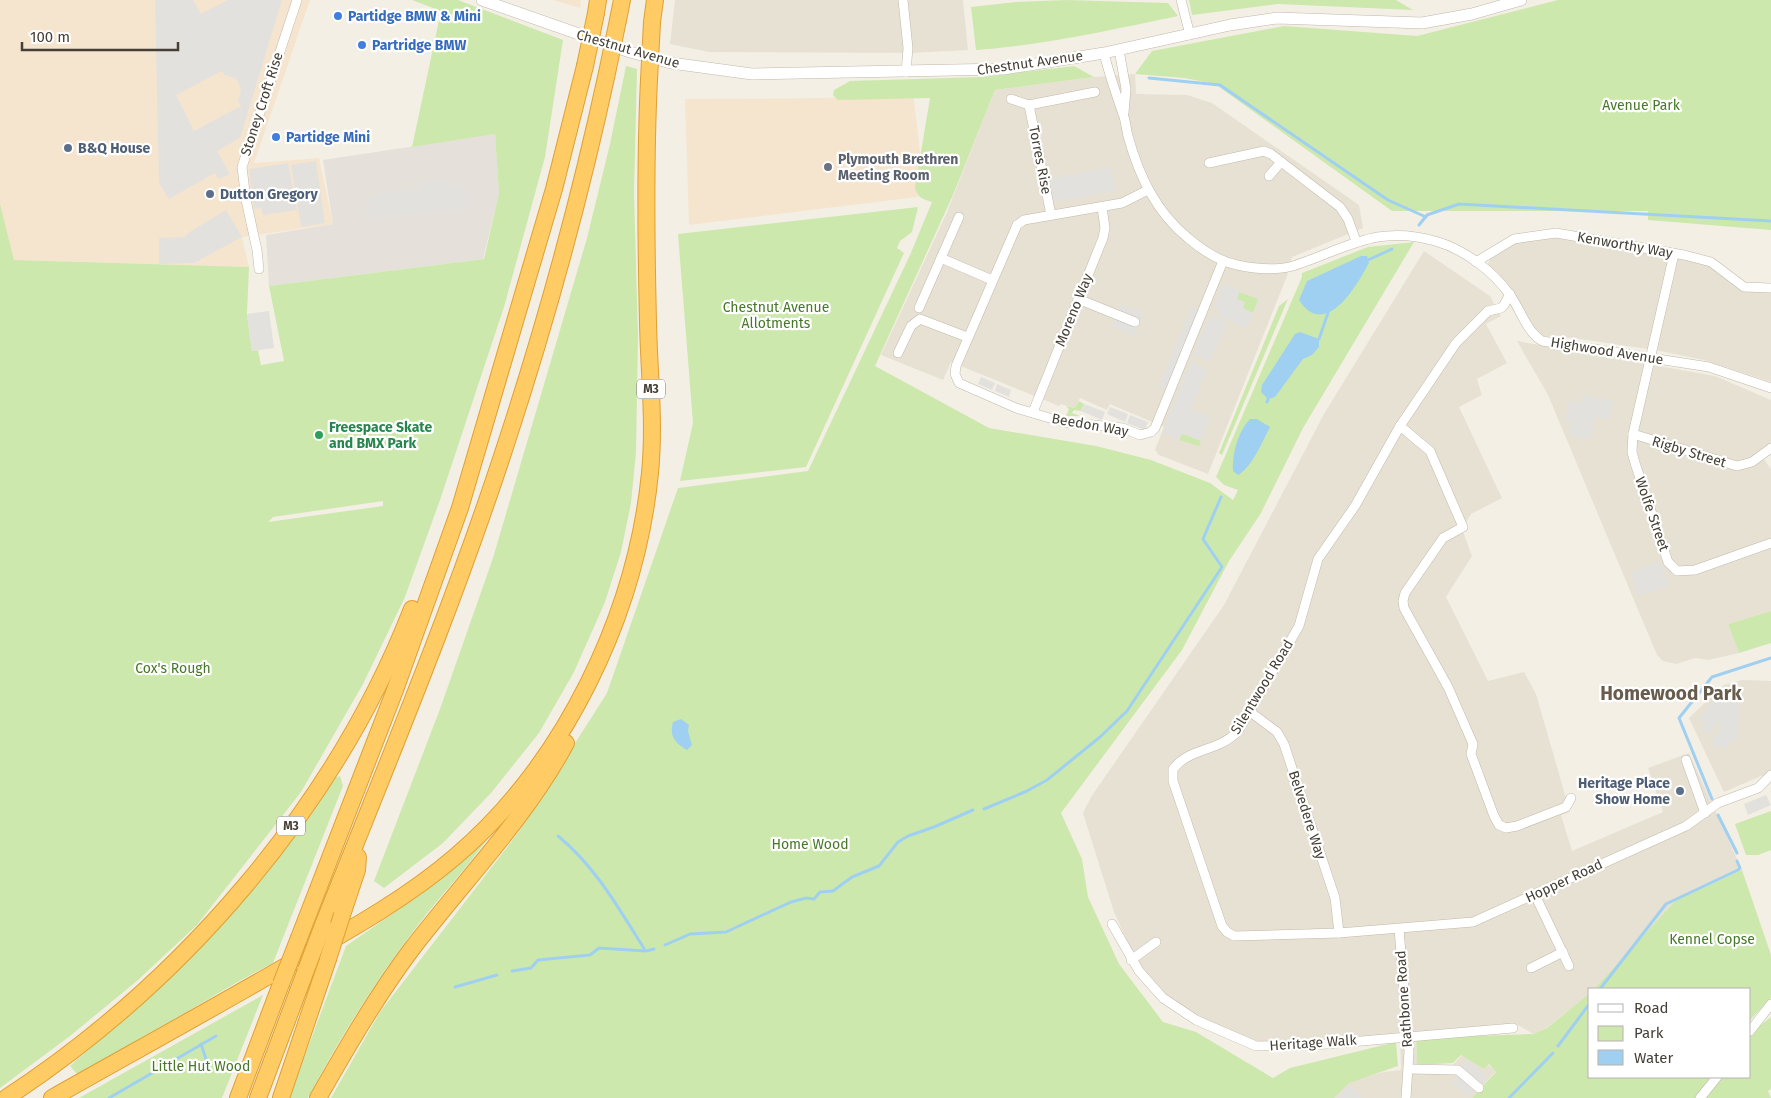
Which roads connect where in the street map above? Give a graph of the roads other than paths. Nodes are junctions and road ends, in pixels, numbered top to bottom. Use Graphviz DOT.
graph roads {
  1 [pos="297,0"];
  2 [pos="482,0"];
  3 [pos="622,0"];
  4 [pos="655,0"];
  5 [pos="903,0"];
  6 [pos="1181,0"];
  7 [pos="1521,0"];
  8 [pos="597,6"];
  9 [pos="1190,35"];
  10 [pos="1119,50"];
  11 [pos="1104,53"];
  12 [pos="906,72"];
  13 [pos="1095,92"];
  14 [pos="1011,99"];
  15 [pos="1029,105"];
  16 [pos="1124,115"];
  17 [pos="1281,162"];
  18 [pos="1209,163"];
  19 [pos="1269,176"];
  20 [pos="1148,190"];
  21 [pos="1102,207"];
  22 [pos="1051,215"];
  23 [pos="959,217"];
  24 [pos="1356,241"];
  25 [pos="1674,254"];
  26 [pos="941,258"];
  27 [pos="1223,261"];
  28 [pos="1476,262"];
  29 [pos="260,269"];
  30 [pos="992,280"];
  31 [pos="1771,288"];
  32 [pos="1510,294"];
  33 [pos="1078,299"];
  34 [pos="919,308"];
  35 [pos="1135,322"];
  36 [pos="967,337"];
  37 [pos="898,353"];
  38 [pos="1651,358"];
  39 [pos="1771,388"];
  40 [pos="1033,412"];
  41 [pos="1400,426"];
  42 [pos="1633,434"];
  43 [pos="1771,448"];
  44 [pos="470,474"];
  45 [pos="1771,543"];
  46 [pos="586,688"];
  47 [pos="1249,711"];
  48 [pos="1686,760"];
  49 [pos="1771,775"];
  50 [pos="1572,798"];
  51 [pos="1705,813"];
  52 [pos="362,828"];
  53 [pos="1535,895"];
  54 [pos="1112,924"];
  55 [pos="1399,929"];
  56 [pos="1339,933"];
  57 [pos="1156,942"];
  58 [pos="1563,952"];
  59 [pos="1131,960"];
  60 [pos="1569,966"];
  61 [pos="1532,968"];
  62 [pos="1771,1004"];
  63 [pos="1513,1028"];
  64 [pos="1751,1030"];
  65 [pos="1406,1036"];
  66 [pos="1409,1069"];
  67 [pos="1716,1078"];
  68 [pos="1479,1088"];
  69 [pos="6,1098"];
  70 [pos="52,1098"];
  71 [pos="238,1098"];
  72 [pos="258,1098"];
  73 [pos="281,1098"];
  74 [pos="318,1098"];
  75 [pos="1406,1098"];
  76 [pos="1700,1098"];
  1 -- 29 [label="street, Stoney Croft Rise"];
  2 -- 12 [label="street, Chestnut Avenue"];
  3 -- 52 [label="highway, bridge"];
  4 -- 46 [label="highway, M3, bridge"];
  5 -- 12 [label="street"];
  6 -- 9 [label="street"];
  7 -- 9 [label="street, Chestnut Avenue"];
  8 -- 44 [label="highway, M3, bridge"];
  9 -- 10 [label="street, Chestnut Avenue"];
  10 -- 11 [label="street, Chestnut Avenue"];
  10 -- 16 [label="street, Highwood Avenue"];
  11 -- 12 [label="street, Chestnut Avenue"];
  11 -- 16 [label="street, Highwood Avenue"];
  13 -- 15 [label="street"];
  14 -- 15 [label="street"];
  15 -- 22 [label="street, Torres Rise"];
  16 -- 20 [label="street, Highwood Avenue"];
  17 -- 18 [label="street"];
  17 -- 19 [label="street"];
  17 -- 24 [label="street"];
  20 -- 21 [label="street, Beedon Way"];
  20 -- 27 [label="street, Highwood Avenue"];
  21 -- 22 [label="street, Beedon Way"];
  21 -- 33 [label="street, Moreno Way"];
  22 -- 30 [label="street, Beedon Way"];
  23 -- 26 [label="street"];
  24 -- 27 [label="street, Highwood Avenue"];
  24 -- 28 [label="street, Highwood Avenue"];
  25 -- 28 [label="street, Kenworthy Way"];
  25 -- 31 [label="street, Kenworthy Way"];
  25 -- 38 [label="street, Wolfe Street"];
  26 -- 30 [label="street"];
  26 -- 34 [label="street"];
  27 -- 40 [label="street, Beedon Way"];
  28 -- 32 [label="street, Highwood Avenue"];
  30 -- 36 [label="street, Beedon Way"];
  32 -- 38 [label="street, Highwood Avenue"];
  32 -- 41 [label="street, Silentwood Road"];
  33 -- 35 [label="street"];
  33 -- 40 [label="street, Moreno Way"];
  36 -- 37 [label="street"];
  36 -- 40 [label="street, Beedon Way"];
  38 -- 39 [label="street, Highwood Avenue"];
  38 -- 42 [label="street, Wolfe Street"];
  41 -- 47 [label="street, Silentwood Road"];
  41 -- 50 [label="street"];
  42 -- 43 [label="street, Rigby Street"];
  42 -- 45 [label="street, Wolfe Street"];
  44 -- 69 [label="highway, M3"];
  44 -- 71 [label="highway, M3, bridge"];
  46 -- 70 [label="highway, M3"];
  46 -- 74 [label="highway, M3"];
  47 -- 56 [label="street, Belvedere Way"];
  47 -- 56 [label="street, Silentwood Road"];
  48 -- 51 [label="street"];
  49 -- 51 [label="street, Hopper Road"];
  51 -- 53 [label="street, Hopper Road"];
  52 -- 72 [label="highway, bridge"];
  52 -- 73 [label="highway, bridge"];
  53 -- 55 [label="street, Hopper Road"];
  53 -- 58 [label="street"];
  54 -- 59 [label="street, Heritage Walk"];
  55 -- 56 [label="street, Silentwood Road"];
  55 -- 65 [label="street, Rathbone Road"];
  57 -- 59 [label="street"];
  58 -- 60 [label="street"];
  58 -- 61 [label="street"];
  59 -- 65 [label="street, Heritage Walk"];
  62 -- 64 [label="street"];
  63 -- 65 [label="street, Heritage Walk"];
  65 -- 66 [label="street, Rathbone Road"];
  66 -- 68 [label="street"];
  66 -- 75 [label="street, Rathbone Road"];
  67 -- 76 [label="street"];
}
